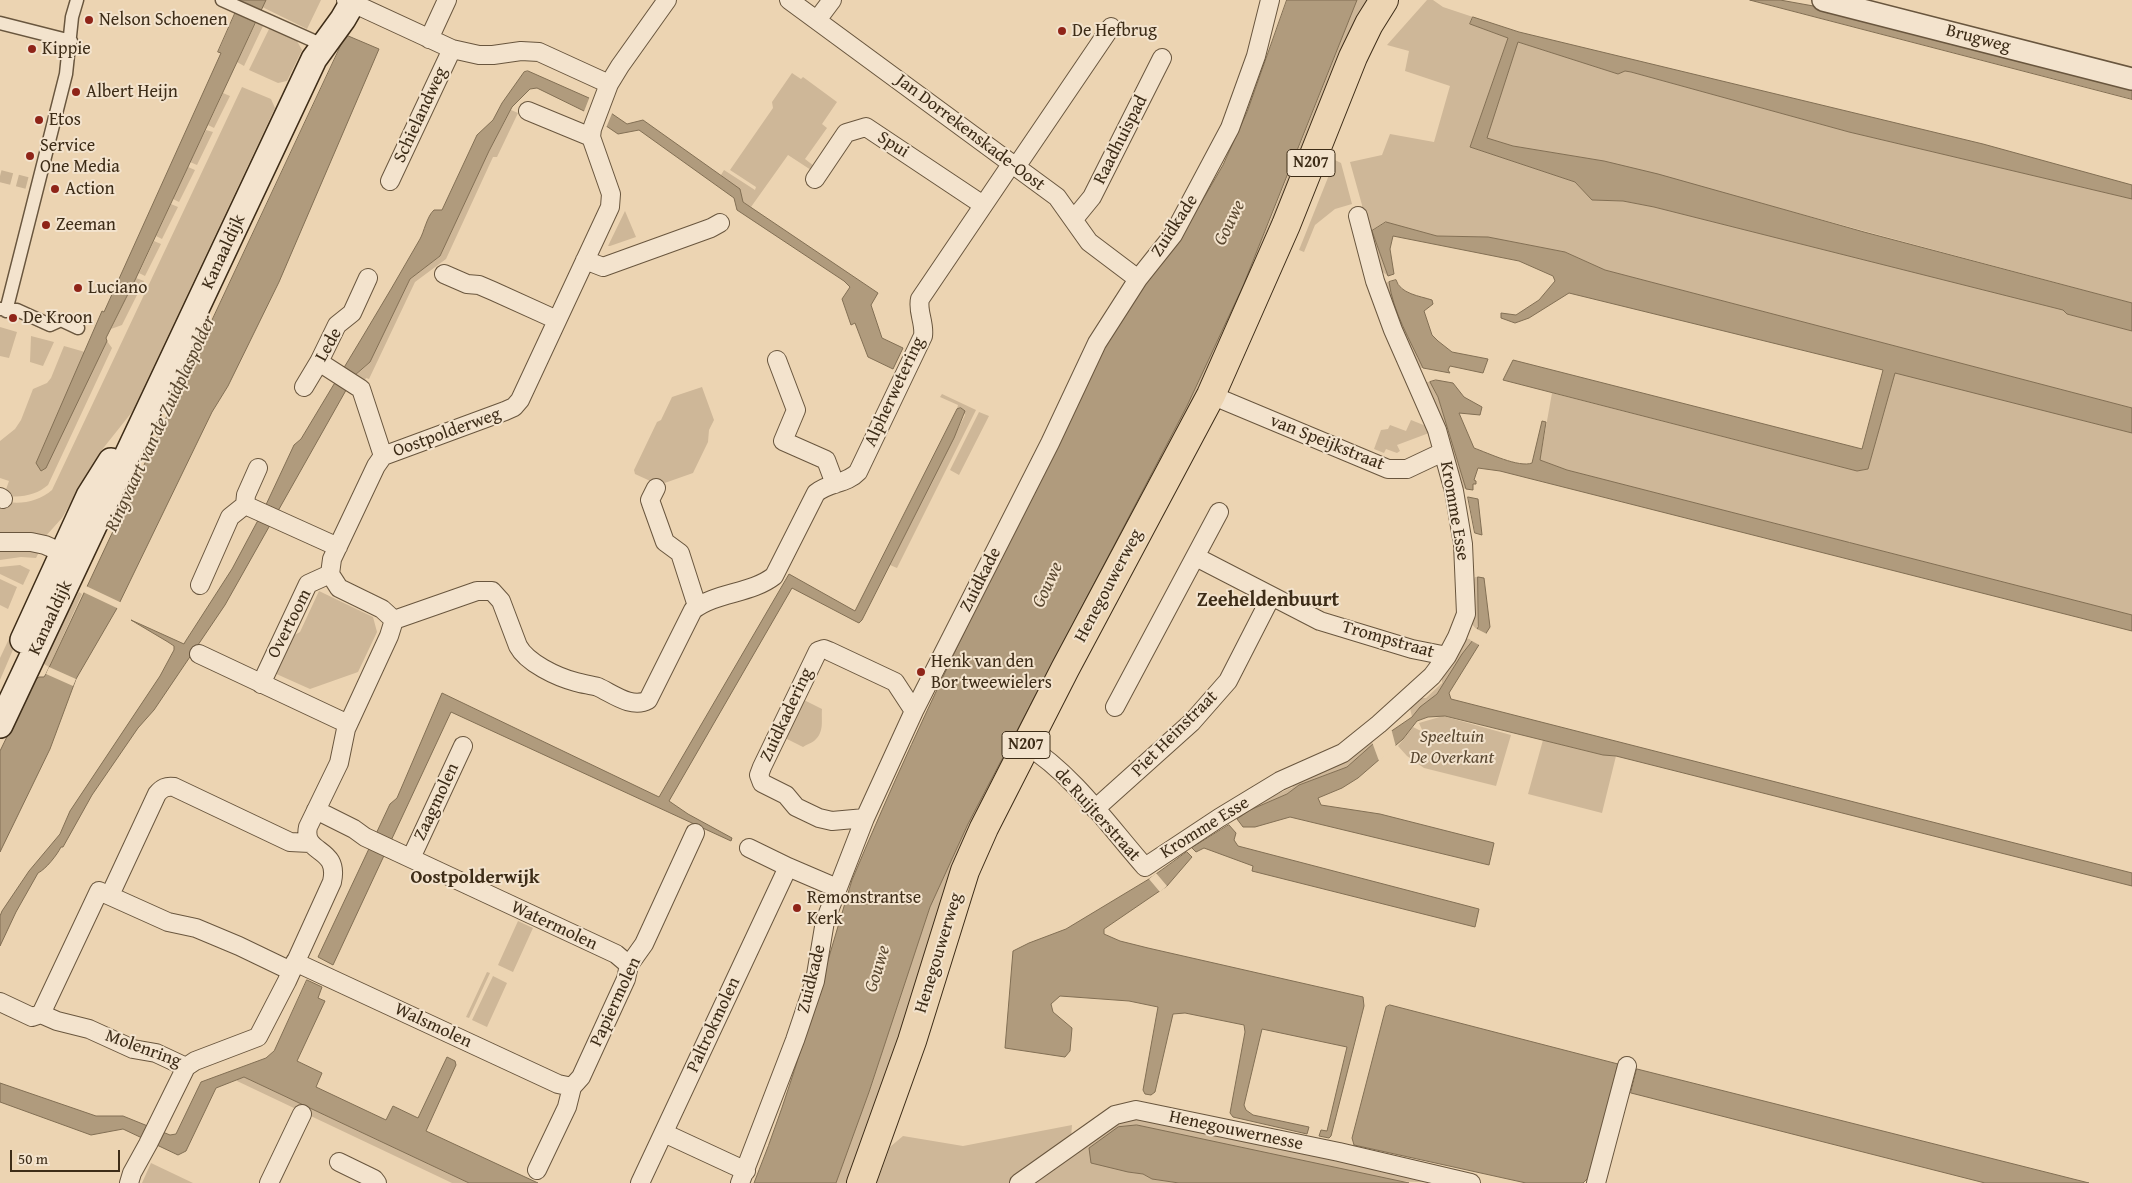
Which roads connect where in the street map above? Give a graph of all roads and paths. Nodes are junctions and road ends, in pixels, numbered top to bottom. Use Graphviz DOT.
graph roads {
  1 [pos="77,0"];
  2 [pos="222,0"];
  3 [pos="447,0"];
  4 [pos="789,0"];
  5 [pos="832,0"];
  6 [pos="1270,0"];
  7 [pos="1384,0"];
  8 [pos="1823,0"];
  9 [pos="348,1"];
  10 [pos="663,1"];
  11 [pos="817,20"];
  12 [pos="0,23"];
  13 [pos="1111,27"];
  14 [pos="429,39"];
  15 [pos="312,40"];
  16 [pos="70,41"];
  17 [pos="452,49"];
  18 [pos="1162,58"];
  19 [pos="2132,79"];
  20 [pos="610,84"];
  21 [pos="528,110"];
  22 [pos="592,130"];
  23 [pos="1014,165"];
  24 [pos="815,179"];
  25 [pos="390,180"];
  26 [pos="983,205"];
  27 [pos="1358,216"];
  28 [pos="1074,219"];
  29 [pos="720,223"];
  30 [pos="585,260"];
  31 [pos="444,274"];
  32 [pos="368,278"];
  33 [pos="1138,279"];
  34 [pos="3,310"];
  35 [pos="557,320"];
  36 [pos="78,328"];
  37 [pos="777,360"];
  38 [pos="319,362"];
  39 [pos="304,388"];
  40 [pos="1211,395"];
  41 [pos="1443,452"];
  42 [pos="384,456"];
  43 [pos="258,468"];
  44 [pos="835,484"];
  45 [pos="656,488"];
  46 [pos="251,508"];
  47 [pos="1219,512"];
  48 [pos="0,542"];
  49 [pos="338,547"];
  50 [pos="70,556"];
  51 [pos="1196,557"];
  52 [pos="330,574"];
  53 [pos="200,585"];
  54 [pos="1271,597"];
  55 [pos="697,606"];
  56 [pos="394,620"];
  57 [pos="199,654"];
  58 [pos="1447,656"];
  59 [pos="261,684"];
  60 [pos="0,693"];
  61 [pos="1115,707"];
  62 [pos="914,711"];
  63 [pos="348,724"];
  64 [pos="0,725"];
  65 [pos="1026,745"];
  66 [pos="463,746"];
  67 [pos="1095,809"];
  68 [pos="316,810"];
  69 [pos="865,818"];
  70 [pos="695,833"];
  71 [pos="310,843"];
  72 [pos="749,848"];
  73 [pos="411,858"];
  74 [pos="788,867"];
  75 [pos="1144,867"];
  76 [pos="837,888"];
  77 [pos="110,895"];
  78 [pos="629,965"];
  79 [pos="293,966"];
  80 [pos="0,1002"];
  81 [pos="41,1014"];
  82 [pos="1627,1066"];
  83 [pos="186,1067"];
  84 [pos="572,1088"];
  85 [pos="302,1114"];
  86 [pos="664,1132"];
  87 [pos="340,1162"];
  88 [pos="537,1170"];
  89 [pos="743,1177"];
  90 [pos="129,1183"];
  91 [pos="269,1183"];
  92 [pos="377,1183"];
  93 [pos="640,1183"];
  94 [pos="861,1183"];
  95 [pos="1019,1183"];
  96 [pos="1471,1183"];
  97 [pos="1596,1183"];
  1 -- 16 [label="street"];
  2 -- 15 [label="street"];
  3 -- 14 [label="street, Schielandweg"];
  4 -- 11 [label="street, Jan Dorrekenskade-Oost"];
  5 -- 11 [label="street"];
  6 -- 33 [label="street, Zuidkade"];
  7 -- 40 [label="main road, Henegouwerweg / N207"];
  8 -- 19 [label="street, Brugweg"];
  9 -- 14 [label="street, Schielandweg"];
  9 -- 15 [label="main road, Kanaaldijk"];
  10 -- 20 [label="street"];
  11 -- 23 [label="street, Jan Dorrekenskade-Oost"];
  12 -- 16 [label="street"];
  13 -- 23 [label="street, Alpherwetering"];
  14 -- 17 [label="street, Schielandweg"];
  15 -- 50 [label="main road, Kanaaldijk"];
  16 -- 34 [label="street"];
  17 -- 20 [label="street, Schielandweg"];
  17 -- 25 [label="street, Schielandweg"];
  18 -- 28 [label="street, Raadhuispad"];
  20 -- 22 [label="street"];
  21 -- 22 [label="street"];
  22 -- 30 [label="street, Oostpolderweg"];
  23 -- 26 [label="street, Alpherwetering"];
  23 -- 28 [label="street, Jan Dorrekenskade-Oost"];
  24 -- 26 [label="street, Spui"];
  26 -- 44 [label="street, Alpherwetering"];
  27 -- 41 [label="street, Kromme Esse"];
  28 -- 33 [label="street, Jan Dorrekenskade-Oost"];
  29 -- 30 [label="street"];
  30 -- 35 [label="street, Oostpolderweg"];
  31 -- 35 [label="street"];
  32 -- 38 [label="street, Lede"];
  33 -- 62 [label="street, Zuidkade"];
  34 -- 36 [label="street"];
  35 -- 42 [label="street, Oostpolderweg"];
  37 -- 44 [label="street"];
  38 -- 39 [label="street, Lede"];
  38 -- 42 [label="street"];
  40 -- 41 [label="street, van Speijkstraat"];
  40 -- 65 [label="main road, Henegouwerweg / N207"];
  41 -- 58 [label="street, Kromme Esse"];
  42 -- 49 [label="street, Oostpolderweg"];
  43 -- 46 [label="street"];
  44 -- 55 [label="street, Alpherwetering"];
  45 -- 55 [label="street"];
  46 -- 49 [label="street"];
  46 -- 53 [label="street"];
  47 -- 51 [label="street"];
  48 -- 50 [label="street"];
  49 -- 52 [label="street, Oostpolderweg"];
  50 -- 60 [label="main road, Kanaaldijk"];
  50 -- 64 [label="main road, Kanaaldijk"];
  51 -- 54 [label="street, Trompstraat"];
  51 -- 61 [label="street"];
  52 -- 56 [label="street"];
  52 -- 59 [label="street, Overtoom"];
  54 -- 58 [label="street, Trompstraat"];
  54 -- 67 [label="street, Piet Heinstraat"];
  55 -- 56 [label="street"];
  56 -- 63 [label="street"];
  57 -- 59 [label="street"];
  58 -- 75 [label="street, Kromme Esse"];
  59 -- 63 [label="street"];
  62 -- 69 [label="street, Zuidkade"];
  62 -- 69 [label="street, Zuidkadering"];
  63 -- 68 [label="street"];
  65 -- 67 [label="street, de Ruijterstraat"];
  65 -- 94 [label="main road, Henegouwerweg / N207"];
  66 -- 73 [label="street, Zaagmolen"];
  67 -- 75 [label="street, de Ruijterstraat"];
  68 -- 71 [label="street"];
  68 -- 73 [label="street, Watermolen"];
  69 -- 76 [label="street, Zuidkade"];
  70 -- 78 [label="street, Papiermolen"];
  71 -- 77 [label="street"];
  71 -- 79 [label="street, Molenring"];
  72 -- 74 [label="street"];
  73 -- 78 [label="street, Watermolen"];
  74 -- 76 [label="street"];
  74 -- 86 [label="street, Paltrokmolen"];
  76 -- 89 [label="street, Zuidkade"];
  77 -- 79 [label="street"];
  77 -- 81 [label="street"];
  78 -- 84 [label="street, Papiermolen"];
  79 -- 83 [label="street, Molenring"];
  79 -- 84 [label="street, Walsmolen"];
  80 -- 81 [label="street, Molenring"];
  81 -- 83 [label="street, Molenring"];
  82 -- 97 [label="street"];
  83 -- 90 [label="street"];
  84 -- 88 [label="street, Papiermolen"];
  85 -- 91 [label="street"];
  86 -- 89 [label="street"];
  86 -- 93 [label="street, Paltrokmolen"];
  87 -- 92 [label="street"];
  95 -- 96 [label="street, Henegouwernesse"];
}
